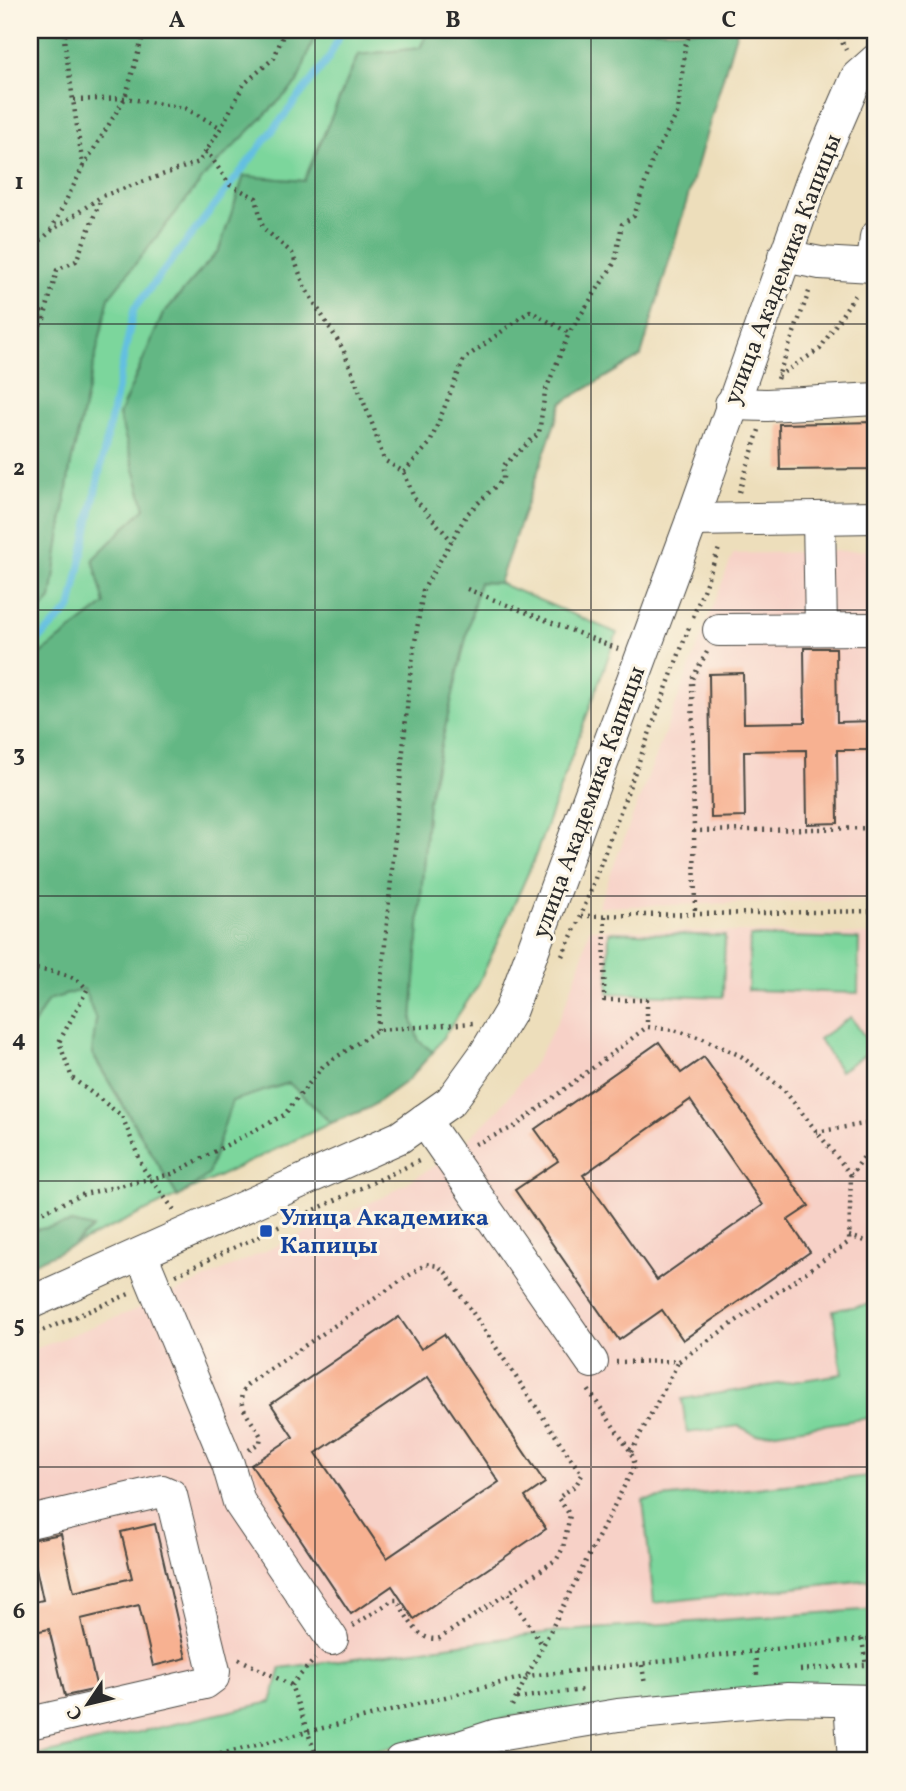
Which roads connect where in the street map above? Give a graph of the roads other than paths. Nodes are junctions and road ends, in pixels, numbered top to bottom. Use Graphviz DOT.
graph roads {
  1 [pos="863,60"];
  2 [pos="784,256"];
  3 [pos="875,256"];
  4 [pos="876,399"];
  5 [pos="731,404"];
  6 [pos="876,517"];
  7 [pos="819,518"];
  8 [pos="692,520"];
  9 [pos="821,629"];
  10 [pos="876,629"];
  11 [pos="719,630"];
  12 [pos="438,1140"];
  13 [pos="141,1254"];
  14 [pos="30,1303"];
  15 [pos="590,1375"];
  16 [pos="30,1522"];
  17 [pos="332,1639"];
  18 [pos="865,1692"];
  19 [pos="30,1723"];
  20 [pos="461,1754"];
  21 [pos="400,1761"];
  22 [pos="854,1761"];
  1 -- 2 [label="street, улица Академика Капицы"];
  2 -- 3 [label="street"];
  2 -- 5 [label="street, улица Академика Капицы"];
  4 -- 5 [label="street"];
  5 -- 8 [label="street, улица Академика Капицы"];
  6 -- 7 [label="street"];
  7 -- 8 [label="street"];
  7 -- 9 [label="street"];
  8 -- 12 [label="street, улица Академика Капицы"];
  9 -- 10 [label="street"];
  9 -- 11 [label="street"];
  12 -- 13 [label="street, улица Академика Капицы"];
  12 -- 15 [label="street"];
  13 -- 14 [label="street, улица Академика Капицы"];
  13 -- 17 [label="street"];
  16 -- 19 [label="street"];
  18 -- 20 [label="street"];
  18 -- 22 [label="street"];
  20 -- 21 [label="street"];
}
